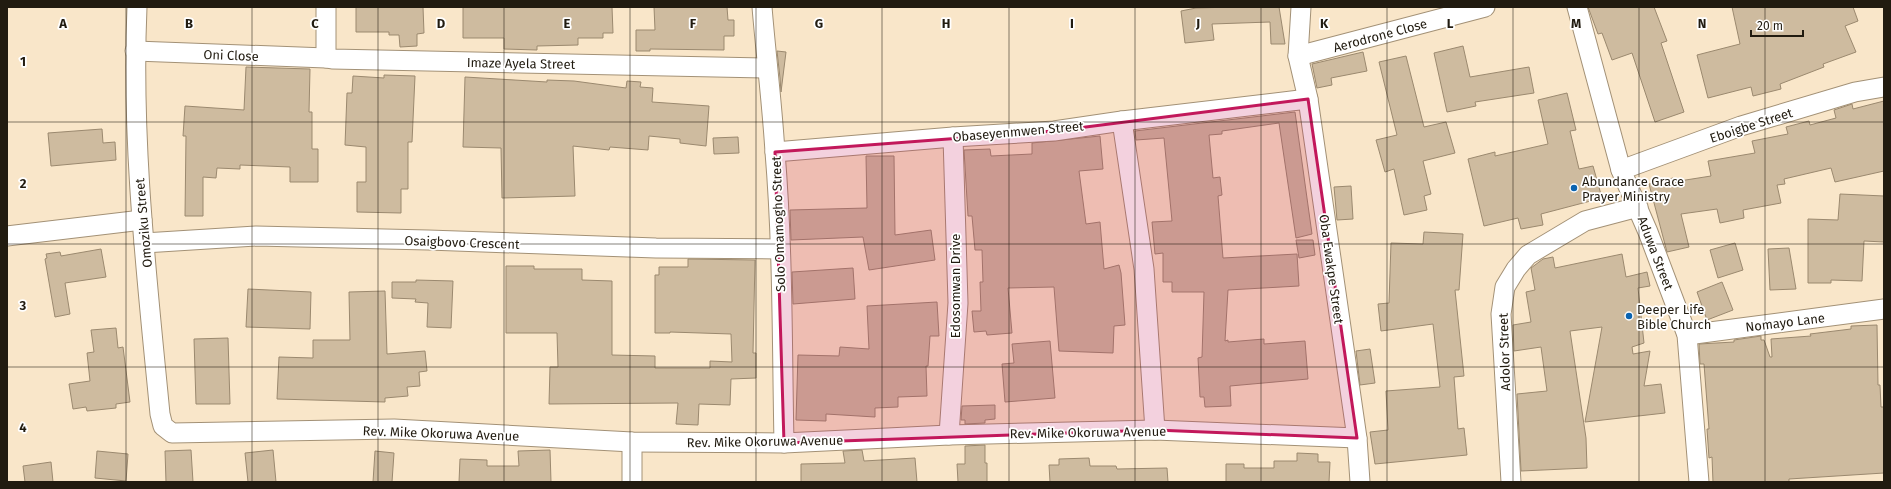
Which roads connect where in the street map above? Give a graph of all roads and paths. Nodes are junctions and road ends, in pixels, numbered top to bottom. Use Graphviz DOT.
graph roads {
  1 [pos="137,7"];
  2 [pos="326,7"];
  3 [pos="762,7"];
  4 [pos="1301,7"];
  5 [pos="1485,7"];
  6 [pos="1577,7"];
  7 [pos="135,51"];
  8 [pos="1298,56"];
  9 [pos="326,58"];
  10 [pos="766,68"];
  11 [pos="1884,87"];
  12 [pos="1308,99"];
  13 [pos="1122,121"];
  14 [pos="953,137"];
  15 [pos="775,152"];
  16 [pos="1621,170"];
  17 [pos="1638,207"];
  18 [pos="142,220"];
  19 [pos="7,236"];
  20 [pos="144,243"];
  21 [pos="780,249"];
  22 [pos="1884,309"];
  23 [pos="1686,335"];
  24 [pos="1155,430"];
  25 [pos="172,433"];
  26 [pos="949,435"];
  27 [pos="1357,438"];
  28 [pos="632,442"];
  29 [pos="784,443"];
  30 [pos="632,482"];
  31 [pos="1360,482"];
  32 [pos="1511,482"];
  33 [pos="1699,482"];
  1 -- 7 [label="street, Omoziku Street"];
  2 -- 9 [label="street"];
  3 -- 10 [label="street, Solo Omamogho Street"];
  4 -- 8 [label="street, Oba Ewakpe Street"];
  5 -- 8 [label="street, Aerodrone Close"];
  6 -- 16 [label="street, Aduwa Street"];
  7 -- 9 [label="street, Oni Close"];
  7 -- 18 [label="street, Omoziku Street"];
  8 -- 12 [label="street, Oba Ewakpe Street"];
  9 -- 10 [label="street, Imaze Ayela Street"];
  10 -- 15 [label="street, Solo Omamogho Street"];
  11 -- 16 [label="street, Eboigbe Street"];
  12 -- 13 [label="street, Obaseyenmwen Street"];
  12 -- 27 [label="street, Oba Ewakpe Street"];
  13 -- 14 [label="street, Obaseyenmwen Street"];
  13 -- 24 [label="street"];
  14 -- 15 [label="street, Obaseyenmwen Street"];
  14 -- 26 [label="street, Edosomwan Drive"];
  15 -- 21 [label="street, Solo Omamogho Street"];
  16 -- 17 [label="street, Aduwa Street"];
  17 -- 23 [label="street, Aduwa Street"];
  17 -- 32 [label="street, Adolor Street"];
  18 -- 19 [label="street"];
  18 -- 20 [label="street, Omoziku Street"];
  20 -- 21 [label="street, Osaigbovo Crescent"];
  20 -- 25 [label="street, Omoziku Street"];
  21 -- 29 [label="street, Solo Omamogho Street"];
  22 -- 23 [label="street, Nomayo Lane"];
  23 -- 33 [label="street, Aduwa Street"];
  24 -- 26 [label="street, Rev. Mike Okoruwa Avenue"];
  24 -- 27 [label="street, Rev. Mike Okoruwa Avenue"];
  25 -- 28 [label="street, Rev. Mike Okoruwa Avenue"];
  26 -- 29 [label="street, Rev. Mike Okoruwa Avenue"];
  27 -- 31 [label="street, Oba Ewakpe Street"];
  28 -- 29 [label="street, Rev. Mike Okoruwa Avenue"];
  28 -- 30 [label="street"];
}
